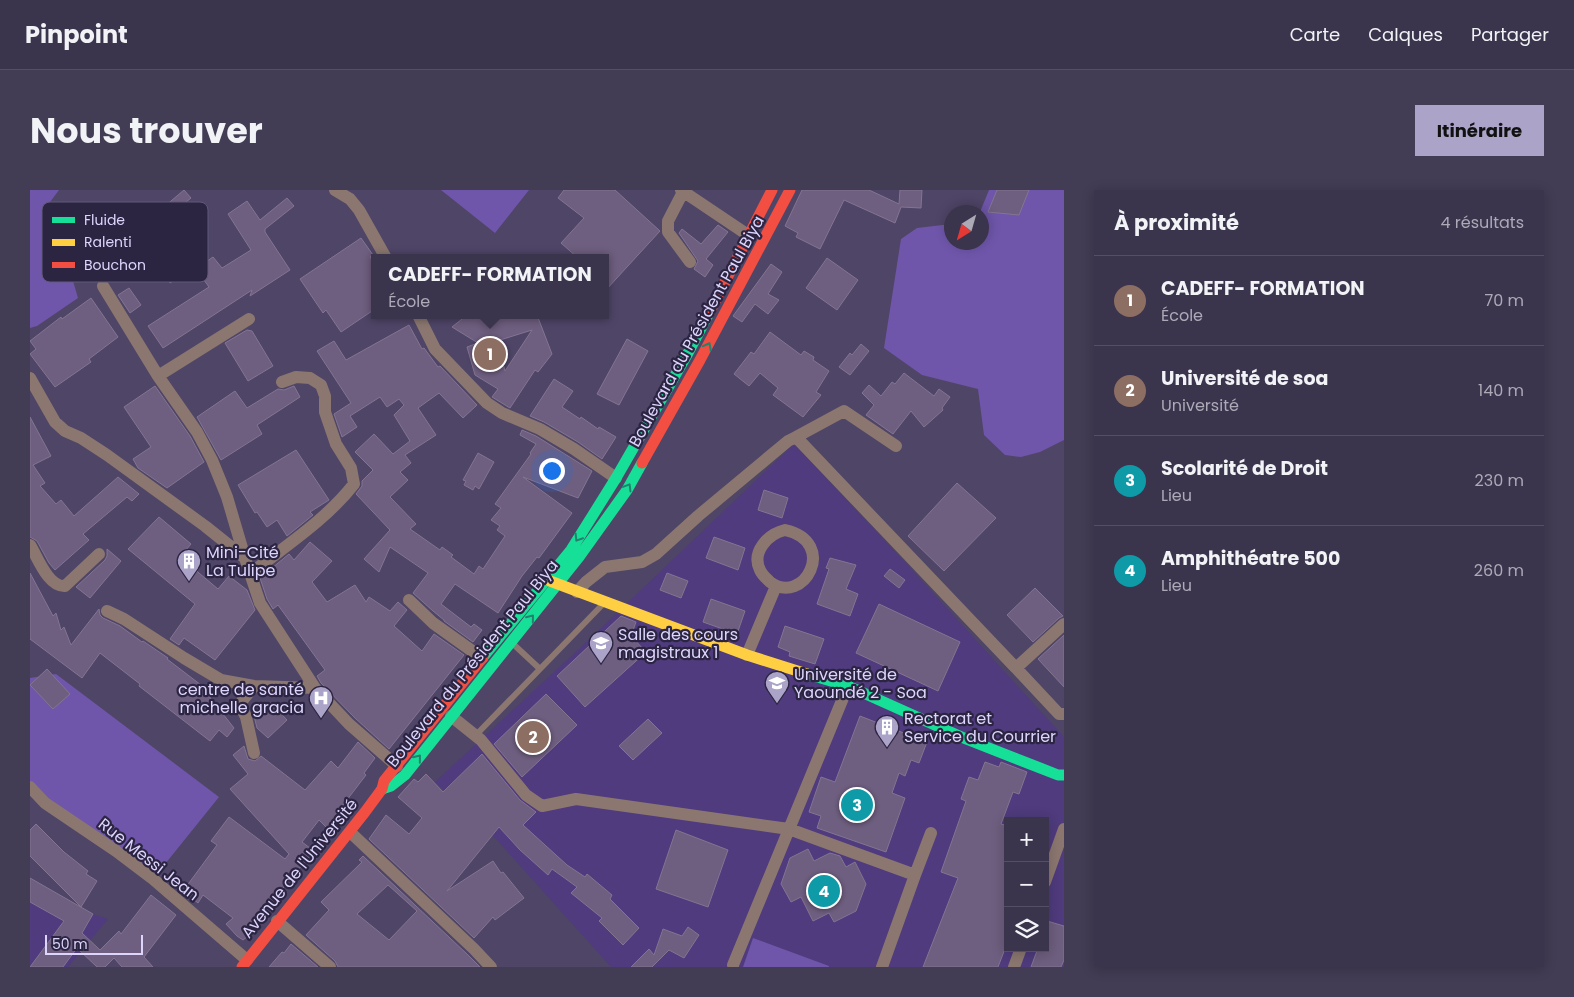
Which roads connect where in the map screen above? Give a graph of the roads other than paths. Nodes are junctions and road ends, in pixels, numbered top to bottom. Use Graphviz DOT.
graph roads {
  1 [pos="335,190"];
  2 [pos="772,190"];
  3 [pos="790,190"];
  4 [pos="682,191"];
  5 [pos="748,235"];
  6 [pos="384,254"];
  7 [pos="690,262"];
  8 [pos="102,286"];
  9 [pos="249,319"];
  10 [pos="420,319"];
  11 [pos="158,376"];
  12 [pos="30,378"];
  13 [pos="282,382"];
  14 [pos="796,437"];
  15 [pos="896,446"];
  16 [pos="616,478"];
  17 [pos="30,545"];
  18 [pos="99,554"];
  19 [pos="245,558"];
  20 [pos="250,574"];
  21 [pos="546,579"];
  22 [pos="558,584"];
  23 [pos="776,586"];
  24 [pos="577,592"];
  25 [pos="409,600"];
  26 [pos="606,602"];
  27 [pos="107,611"];
  28 [pos="1064,624"];
  29 [pos="511,642"];
  30 [pos="747,655"];
  31 [pos="482,658"];
  32 [pos="1016,668"];
  33 [pos="540,669"];
  34 [pos="254,686"];
  35 [pos="848,686"];
  36 [pos="315,688"];
  37 [pos="1064,714"];
  38 [pos="451,716"];
  39 [pos="475,736"];
  40 [pos="254,753"];
  41 [pos="397,766"];
  42 [pos="1064,774"];
  43 [pos="30,787"];
  44 [pos="382,789"];
  45 [pos="789,828"];
  46 [pos="1064,829"];
  47 [pos="350,832"];
  48 [pos="931,833"];
  49 [pos="1049,871"];
  50 [pos="915,875"];
  51 [pos="277,921"];
  52 [pos="1020,952"];
  53 [pos="244,964"];
  54 [pos="734,965"];
  55 [pos="330,967"];
  56 [pos="491,967"];
  57 [pos="882,967"];
  58 [pos="1014,967"];
  1 -- 6 [label="street"];
  2 -- 5 [label="main road, Boulevard du Président Paul Biya"];
  22 -- 3 [label="main road, Boulevard du Président Paul Biya, one-way"];
  4 -- 5 [label="street"];
  4 -- 7 [label="street"];
  5 -- 16 [label="main road, Boulevard du Président Paul Biya"];
  8 -- 11 [label="street"];
  9 -- 11 [label="street"];
  10 -- 16 [label="street"];
  11 -- 19 [label="street"];
  12 -- 19 [label="street"];
  13 -- 20 [label="street"];
  14 -- 15 [label="street"];
  14 -- 24 [label="street"];
  14 -- 32 [label="street"];
  16 -- 21 [label="main road, Boulevard du Président Paul Biya, one-way"];
  17 -- 18 [label="street"];
  19 -- 20 [label="street"];
  20 -- 36 [label="street"];
  21 -- 22 [label="main road"];
  21 -- 31 [label="main road, Boulevard du Président Paul Biya"];
  22 -- 24 [label="main road"];
  29 -- 22 [label="main road, Boulevard du Président Paul Biya, one-way"];
  23 -- 23 [label="street"];
  23 -- 30 [label="street"];
  24 -- 26 [label="main road"];
  25 -- 31 [label="street"];
  26 -- 30 [label="main road"];
  26 -- 33 [label="lane"];
  27 -- 34 [label="street"];
  28 -- 32 [label="street"];
  29 -- 33 [label="lane"];
  29 -- 38 [label="main road, Boulevard du Président Paul Biya"];
  30 -- 35 [label="main road"];
  31 -- 41 [label="main road, Boulevard du Président Paul Biya"];
  32 -- 37 [label="street"];
  33 -- 39 [label="lane"];
  34 -- 36 [label="street"];
  34 -- 40 [label="street"];
  35 -- 42 [label="main road"];
  35 -- 45 [label="street"];
  36 -- 41 [label="street"];
  38 -- 39 [label="street"];
  44 -- 38 [label="main road, Boulevard du Président Paul Biya, one-way"];
  39 -- 45 [label="street"];
  41 -- 44 [label="main road, Boulevard du Président Paul Biya"];
  43 -- 53 [label="street, Rue Messi Jean"];
  44 -- 47 [label="main road, Avenue de l'Université"];
  45 -- 50 [label="street"];
  45 -- 54 [label="street"];
  46 -- 49 [label="street"];
  47 -- 51 [label="main road, Avenue de l'Université"];
  47 -- 56 [label="street"];
  48 -- 50 [label="street"];
  50 -- 57 [label="street"];
  51 -- 53 [label="main road, Avenue de l'Université"];
  51 -- 55 [label="street"];
  52 -- 58 [label="street"];
}
